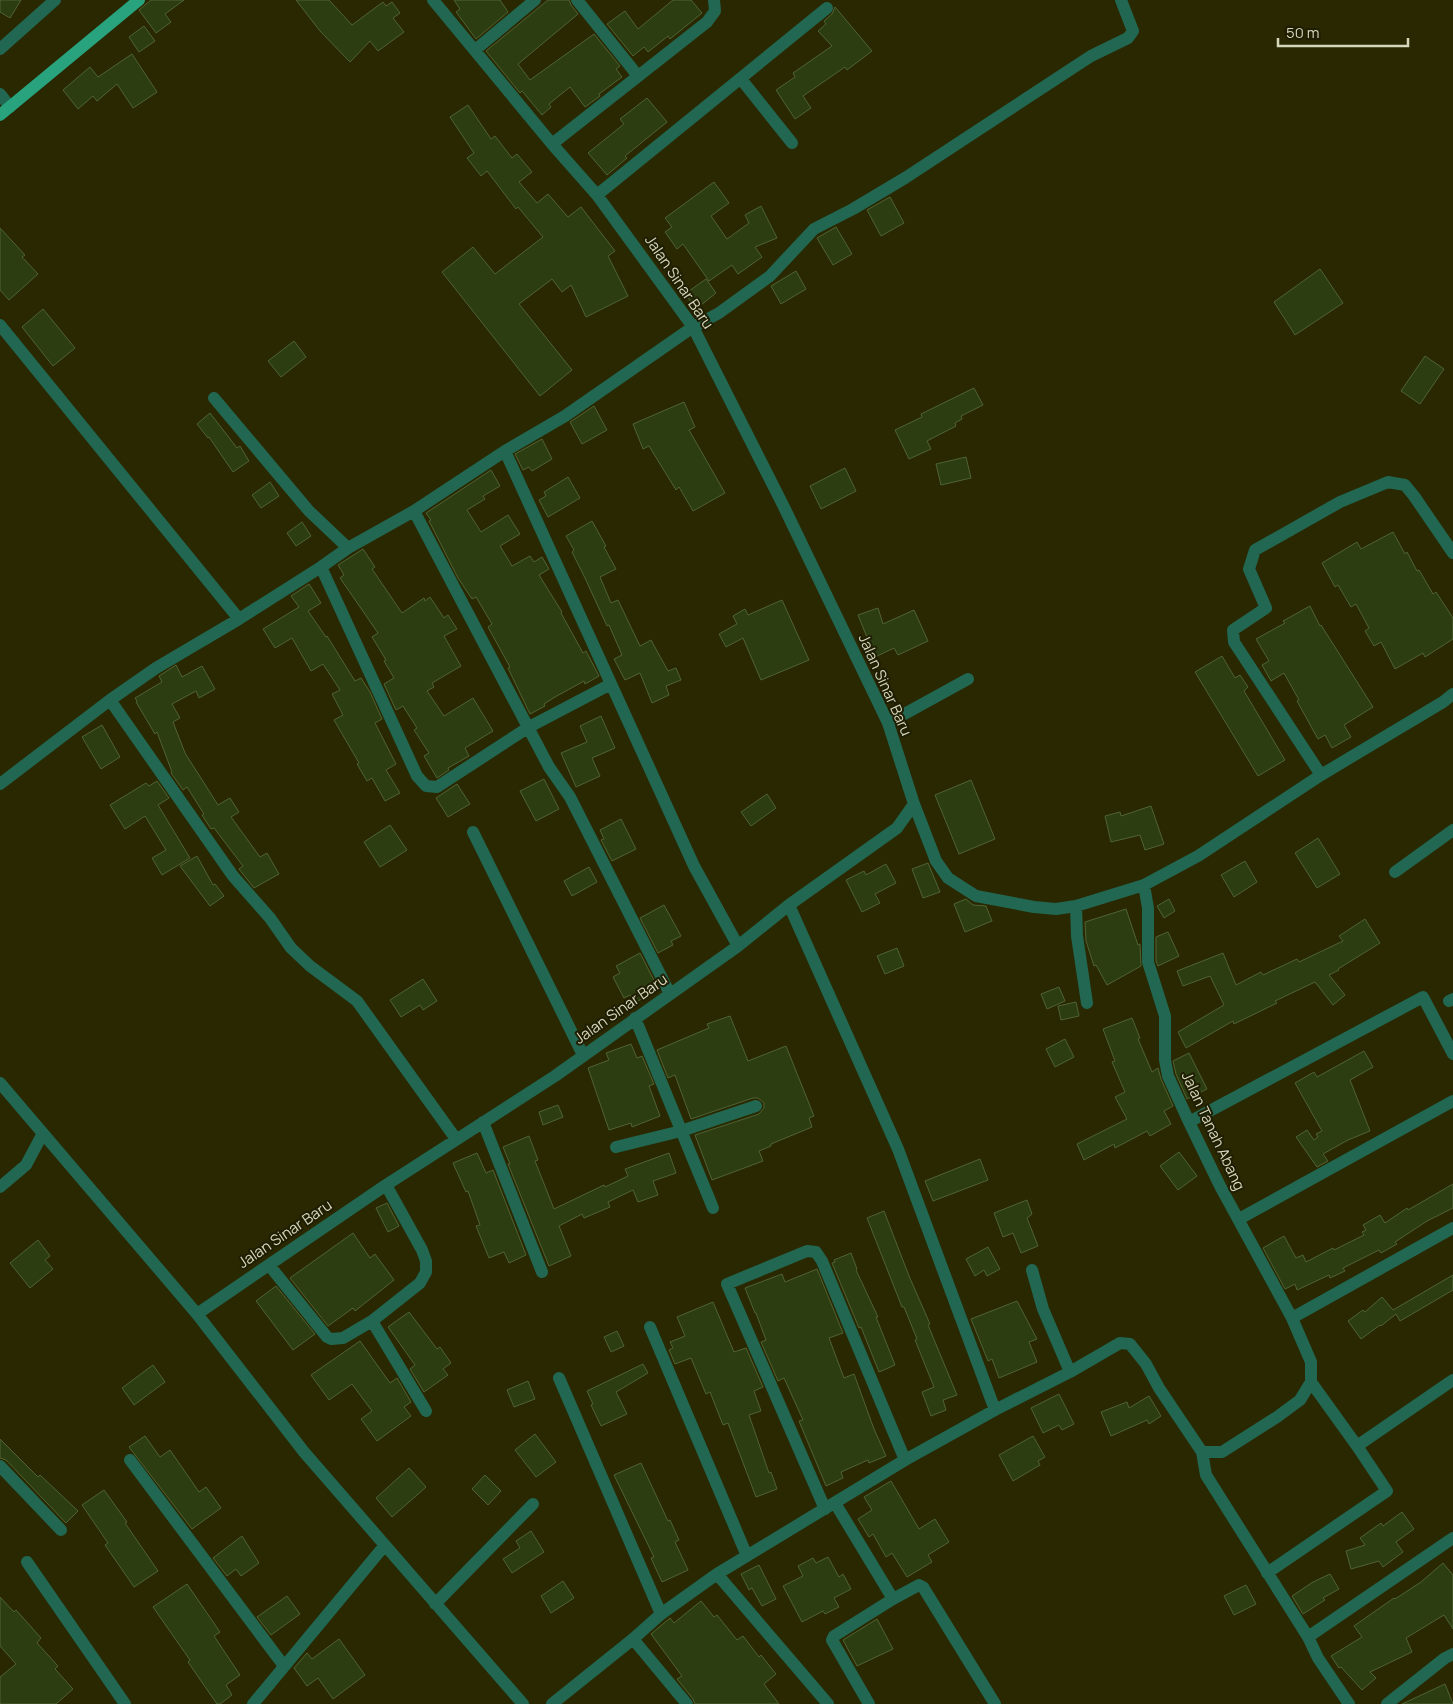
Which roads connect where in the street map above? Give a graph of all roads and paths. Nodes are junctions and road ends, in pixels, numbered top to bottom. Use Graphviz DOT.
graph roads {
  1 [pos="55,0"];
  2 [pos="139,0"];
  3 [pos="433,0"];
  4 [pos="535,0"];
  5 [pos="577,0"];
  6 [pos="714,0"];
  7 [pos="1121,0"];
  8 [pos="827,8"];
  9 [pos="0,49"];
  10 [pos="475,50"];
  11 [pos="638,76"];
  12 [pos="741,79"];
  13 [pos="0,94"];
  14 [pos="10,107"];
  15 [pos="0,115"];
  16 [pos="792,143"];
  17 [pos="552,144"];
  18 [pos="597,195"];
  19 [pos="0,325"];
  20 [pos="692,328"];
  21 [pos="214,398"];
  22 [pos="505,451"];
  23 [pos="414,511"];
  24 [pos="348,548"];
  25 [pos="1453,553"];
  26 [pos="321,567"];
  27 [pos="239,619"];
  28 [pos="968,679"];
  29 [pos="611,684"];
  30 [pos="1453,694"];
  31 [pos="110,700"];
  32 [pos="888,723"];
  33 [pos="529,727"];
  34 [pos="1321,776"];
  35 [pos="0,784"];
  36 [pos="914,804"];
  37 [pos="1453,830"];
  38 [pos="473,832"];
  39 [pos="1395,872"];
  40 [pos="1144,885"];
  41 [pos="789,905"];
  42 [pos="1076,906"];
  43 [pos="738,946"];
  44 [pos="670,994"];
  45 [pos="1087,1003"];
  46 [pos="635,1018"];
  47 [pos="1453,1054"];
  48 [pos="584,1055"];
  49 [pos="0,1084"];
  50 [pos="1453,1101"];
  51 [pos="756,1106"];
  52 [pos="483,1122"];
  53 [pos="1188,1122"];
  54 [pos="681,1131"];
  55 [pos="42,1135"];
  56 [pos="456,1139"];
  57 [pos="616,1147"];
  58 [pos="386,1185"];
  59 [pos="0,1187"];
  60 [pos="713,1208"];
  61 [pos="1239,1220"];
  62 [pos="1453,1228"];
  63 [pos="269,1265"];
  64 [pos="1032,1270"];
  65 [pos="542,1272"];
  66 [pos="197,1314"];
  67 [pos="1292,1318"];
  68 [pos="372,1321"];
  69 [pos="650,1327"];
  70 [pos="1070,1372"];
  71 [pos="558,1378"];
  72 [pos="1453,1380"];
  73 [pos="1311,1382"];
  74 [pos="995,1410"];
  75 [pos="426,1411"];
  76 [pos="1357,1446"];
  77 [pos="1202,1452"];
  78 [pos="130,1460"];
  79 [pos="905,1460"];
  80 [pos="0,1466"];
  81 [pos="533,1504"];
  82 [pos="830,1506"];
  83 [pos="61,1530"];
  84 [pos="1453,1538"];
  85 [pos="385,1545"];
  86 [pos="747,1556"];
  87 [pos="27,1562"];
  88 [pos="1268,1572"];
  89 [pos="718,1574"];
  90 [pos="893,1598"];
  91 [pos="435,1604"];
  92 [pos="661,1614"];
  93 [pos="1308,1637"];
  94 [pos="633,1639"];
  95 [pos="1453,1654"];
  96 [pos="284,1666"];
  97 [pos="124,1704"];
  98 [pos="253,1704"];
  99 [pos="523,1704"];
  100 [pos="552,1704"];
  101 [pos="687,1704"];
  102 [pos="828,1704"];
  103 [pos="869,1704"];
  104 [pos="995,1704"];
  105 [pos="1349,1704"];
  106 [pos="1387,1704"];
  1 -- 9 [label="street"];
  2 -- 14 [label="main road"];
  3 -- 10 [label="street, Jalan Sinar Baru"];
  4 -- 10 [label="street"];
  5 -- 11 [label="street"];
  6 -- 11 [label="street"];
  7 -- 20 [label="street"];
  8 -- 12 [label="street"];
  10 -- 17 [label="street, Jalan Sinar Baru"];
  11 -- 17 [label="street"];
  12 -- 16 [label="street"];
  12 -- 18 [label="street"];
  13 -- 14 [label="street"];
  14 -- 15 [label="main road"];
  17 -- 18 [label="street, Jalan Sinar Baru"];
  18 -- 20 [label="street, Jalan Sinar Baru"];
  19 -- 27 [label="street"];
  20 -- 22 [label="street"];
  20 -- 32 [label="street, Jalan Sinar Baru"];
  21 -- 24 [label="street"];
  22 -- 23 [label="street"];
  22 -- 29 [label="street"];
  23 -- 24 [label="street"];
  23 -- 33 [label="street"];
  24 -- 26 [label="street"];
  25 -- 34 [label="street"];
  26 -- 27 [label="street"];
  26 -- 33 [label="street"];
  27 -- 31 [label="street"];
  28 -- 32 [label="street"];
  29 -- 33 [label="street"];
  29 -- 43 [label="street"];
  30 -- 34 [label="street"];
  31 -- 35 [label="street"];
  31 -- 56 [label="street"];
  32 -- 36 [label="street, Jalan Sinar Baru"];
  33 -- 44 [label="street"];
  34 -- 40 [label="street"];
  36 -- 41 [label="street, Jalan Sinar Baru"];
  36 -- 42 [label="street"];
  37 -- 39 [label="street"];
  38 -- 48 [label="street"];
  40 -- 42 [label="street"];
  40 -- 53 [label="street, Jalan Tanah Abang"];
  41 -- 43 [label="street, Jalan Sinar Baru"];
  41 -- 74 [label="street"];
  42 -- 45 [label="street"];
  43 -- 44 [label="street, Jalan Sinar Baru"];
  44 -- 46 [label="street, Jalan Sinar Baru"];
  46 -- 48 [label="street, Jalan Sinar Baru"];
  46 -- 54 [label="street"];
  47 -- 53 [label="street"];
  48 -- 52 [label="street, Jalan Sinar Baru"];
  49 -- 55 [label="street"];
  50 -- 61 [label="street"];
  51 -- 54 [label="street"];
  52 -- 56 [label="street, Jalan Sinar Baru"];
  52 -- 65 [label="street"];
  53 -- 61 [label="street, Jalan Tanah Abang"];
  54 -- 57 [label="street"];
  54 -- 60 [label="street"];
  55 -- 59 [label="street"];
  55 -- 66 [label="street"];
  56 -- 58 [label="street, Jalan Sinar Baru"];
  58 -- 63 [label="street, Jalan Sinar Baru"];
  58 -- 68 [label="street"];
  61 -- 67 [label="street, Jalan Tanah Abang"];
  62 -- 67 [label="street"];
  63 -- 66 [label="street, Jalan Sinar Baru"];
  63 -- 68 [label="street"];
  64 -- 70 [label="street"];
  66 -- 85 [label="street"];
  67 -- 73 [label="street, Jalan Tanah Abang"];
  68 -- 75 [label="street"];
  69 -- 86 [label="street"];
  70 -- 74 [label="street"];
  70 -- 77 [label="street"];
  71 -- 92 [label="street"];
  72 -- 76 [label="street"];
  73 -- 76 [label="street"];
  73 -- 77 [label="street"];
  74 -- 79 [label="street"];
  76 -- 88 [label="street"];
  77 -- 88 [label="street"];
  78 -- 96 [label="street"];
  79 -- 82 [label="street"];
  79 -- 82 [label="street"];
  80 -- 83 [label="street"];
  81 -- 91 [label="street"];
  82 -- 86 [label="street"];
  82 -- 90 [label="street"];
  84 -- 93 [label="street"];
  85 -- 91 [label="street"];
  85 -- 96 [label="street"];
  86 -- 89 [label="street"];
  87 -- 97 [label="street"];
  88 -- 93 [label="street"];
  89 -- 92 [label="street"];
  89 -- 102 [label="street"];
  90 -- 103 [label="street"];
  90 -- 104 [label="street"];
  91 -- 99 [label="street"];
  92 -- 94 [label="street"];
  93 -- 105 [label="street"];
  94 -- 100 [label="street"];
  94 -- 101 [label="street"];
  95 -- 106 [label="street"];
  96 -- 98 [label="street"];
}
